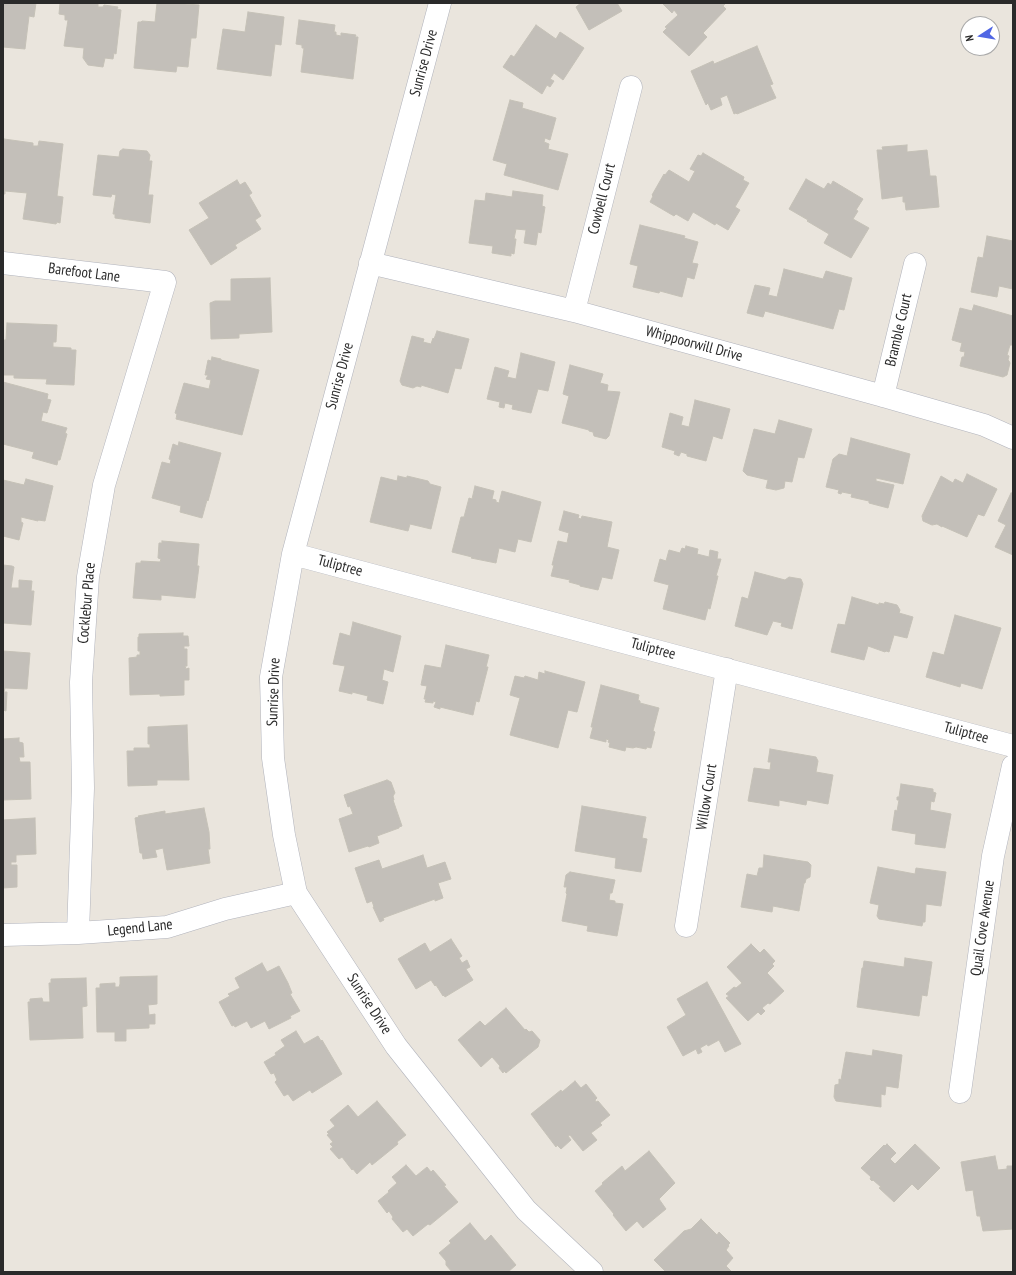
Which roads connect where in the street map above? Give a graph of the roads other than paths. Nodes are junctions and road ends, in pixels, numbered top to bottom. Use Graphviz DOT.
graph roads {
  1 [pos="440,3"];
  2 [pos="631,86"];
  3 [pos="3,263"];
  4 [pos="370,264"];
  5 [pos="915,264"];
  6 [pos="165,282"];
  7 [pos="574,311"];
  8 [pos="883,396"];
  9 [pos="1013,438"];
  10 [pos="293,554"];
  11 [pos="727,669"];
  12 [pos="1013,746"];
  13 [pos="1013,766"];
  14 [pos="296,893"];
  15 [pos="686,926"];
  16 [pos="78,933"];
  17 [pos="3,935"];
  18 [pos="960,1092"];
  19 [pos="592,1272"];
  1 -- 4 [label="street, Sunrise Drive"];
  2 -- 7 [label="street, Cowbell Court"];
  3 -- 6 [label="street, Barefoot Lane"];
  4 -- 7 [label="street, Whippoorwill Drive"];
  4 -- 10 [label="street, Sunrise Drive"];
  5 -- 8 [label="street, Bramble Court"];
  6 -- 16 [label="street, Cocklebur Place"];
  7 -- 8 [label="street, Whippoorwill Drive"];
  8 -- 9 [label="street, Whippoorwill Drive"];
  10 -- 11 [label="street, Tuliptree"];
  10 -- 14 [label="street, Sunrise Drive"];
  11 -- 12 [label="street, Tuliptree"];
  11 -- 15 [label="street, Willow Court"];
  13 -- 18 [label="street, Quail Cove Avenue"];
  14 -- 16 [label="street, Legend Lane"];
  14 -- 19 [label="street, Sunrise Drive"];
  16 -- 17 [label="street, Legend Lane"];
}
